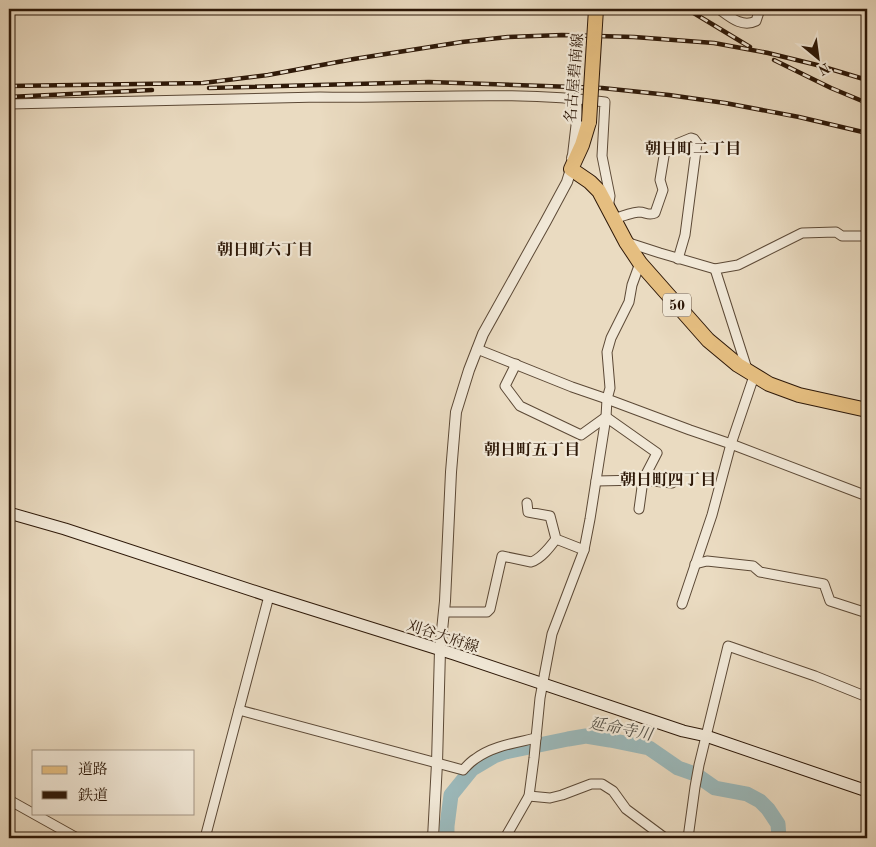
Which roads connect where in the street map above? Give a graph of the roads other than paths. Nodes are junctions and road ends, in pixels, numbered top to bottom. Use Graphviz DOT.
graph roads {
  1 [pos="596,9"];
  2 [pos="719,9"];
  3 [pos="760,9"];
  4 [pos="576,99"];
  5 [pos="9,104"];
  6 [pos="571,168"];
  7 [pos="611,214"];
  8 [pos="546,222"];
  9 [pos="867,236"];
  10 [pos="626,242"];
  11 [pos="678,259"];
  12 [pos="640,264"];
  13 [pos="714,269"];
  14 [pos="477,349"];
  15 [pos="516,364"];
  16 [pos="751,374"];
  17 [pos="607,399"];
  18 [pos="867,410"];
  19 [pos="606,417"];
  20 [pos="731,444"];
  21 [pos="643,480"];
  22 [pos="596,481"];
  23 [pos="672,482"];
  24 [pos="867,496"];
  25 [pos="527,502"];
  26 [pos="639,508"];
  27 [pos="9,513"];
  28 [pos="556,539"];
  29 [pos="584,550"];
  30 [pos="695,564"];
  31 [pos="269,596"];
  32 [pos="682,604"];
  33 [pos="444,612"];
  34 [pos="867,613"];
  35 [pos="440,650"];
  36 [pos="542,684"];
  37 [pos="867,697"];
  38 [pos="240,710"];
  39 [pos="706,736"];
  40 [pos="536,738"];
  41 [pos="437,763"];
  42 [pos="867,790"];
  43 [pos="529,796"];
  44 [pos="9,800"];
  45 [pos="65,835"];
  46 [pos="77,838"];
  47 [pos="205,838"];
  48 [pos="433,838"];
  49 [pos="505,838"];
  50 [pos="665,838"];
  51 [pos="688,838"];
  1 -- 6 [label="main road, 名古屋碧南線, bridge"];
  2 -- 3 [label="street"];
  4 -- 5 [label="street"];
  4 -- 7 [label="street"];
  4 -- 8 [label="street"];
  6 -- 7 [label="main road, 50"];
  6 -- 8 [label="street"];
  7 -- 10 [label="main road, 50"];
  7 -- 11 [label="street"];
  8 -- 14 [label="street"];
  9 -- 13 [label="street"];
  10 -- 11 [label="street"];
  10 -- 12 [label="main road, 50"];
  11 -- 13 [label="street"];
  12 -- 16 [label="main road, 50"];
  12 -- 17 [label="street"];
  13 -- 16 [label="street"];
  14 -- 15 [label="street"];
  14 -- 33 [label="street"];
  15 -- 17 [label="street"];
  15 -- 19 [label="street"];
  16 -- 18 [label="main road, 50"];
  16 -- 20 [label="street"];
  17 -- 19 [label="street"];
  17 -- 20 [label="street"];
  19 -- 21 [label="street"];
  19 -- 22 [label="street"];
  20 -- 24 [label="street"];
  20 -- 30 [label="street"];
  21 -- 22 [label="street"];
  21 -- 23 [label="street"];
  21 -- 26 [label="street"];
  22 -- 29 [label="street"];
  25 -- 28 [label="street"];
  27 -- 31 [label="main road, 刈谷大府線"];
  28 -- 29 [label="street"];
  28 -- 33 [label="street"];
  29 -- 36 [label="street"];
  30 -- 32 [label="street"];
  30 -- 34 [label="street"];
  31 -- 35 [label="main road, 刈谷大府線"];
  31 -- 38 [label="street"];
  33 -- 35 [label="street"];
  35 -- 36 [label="main road, 刈谷大府線"];
  35 -- 41 [label="street"];
  36 -- 39 [label="main road, 刈谷大府線"];
  36 -- 40 [label="street"];
  37 -- 39 [label="street"];
  38 -- 41 [label="street"];
  38 -- 47 [label="street"];
  39 -- 42 [label="main road, 刈谷大府線"];
  39 -- 51 [label="street"];
  40 -- 41 [label="street"];
  40 -- 43 [label="street"];
  41 -- 48 [label="street"];
  43 -- 49 [label="street"];
  43 -- 50 [label="street"];
  44 -- 45 [label="street"];
  45 -- 46 [label="street"];
}
